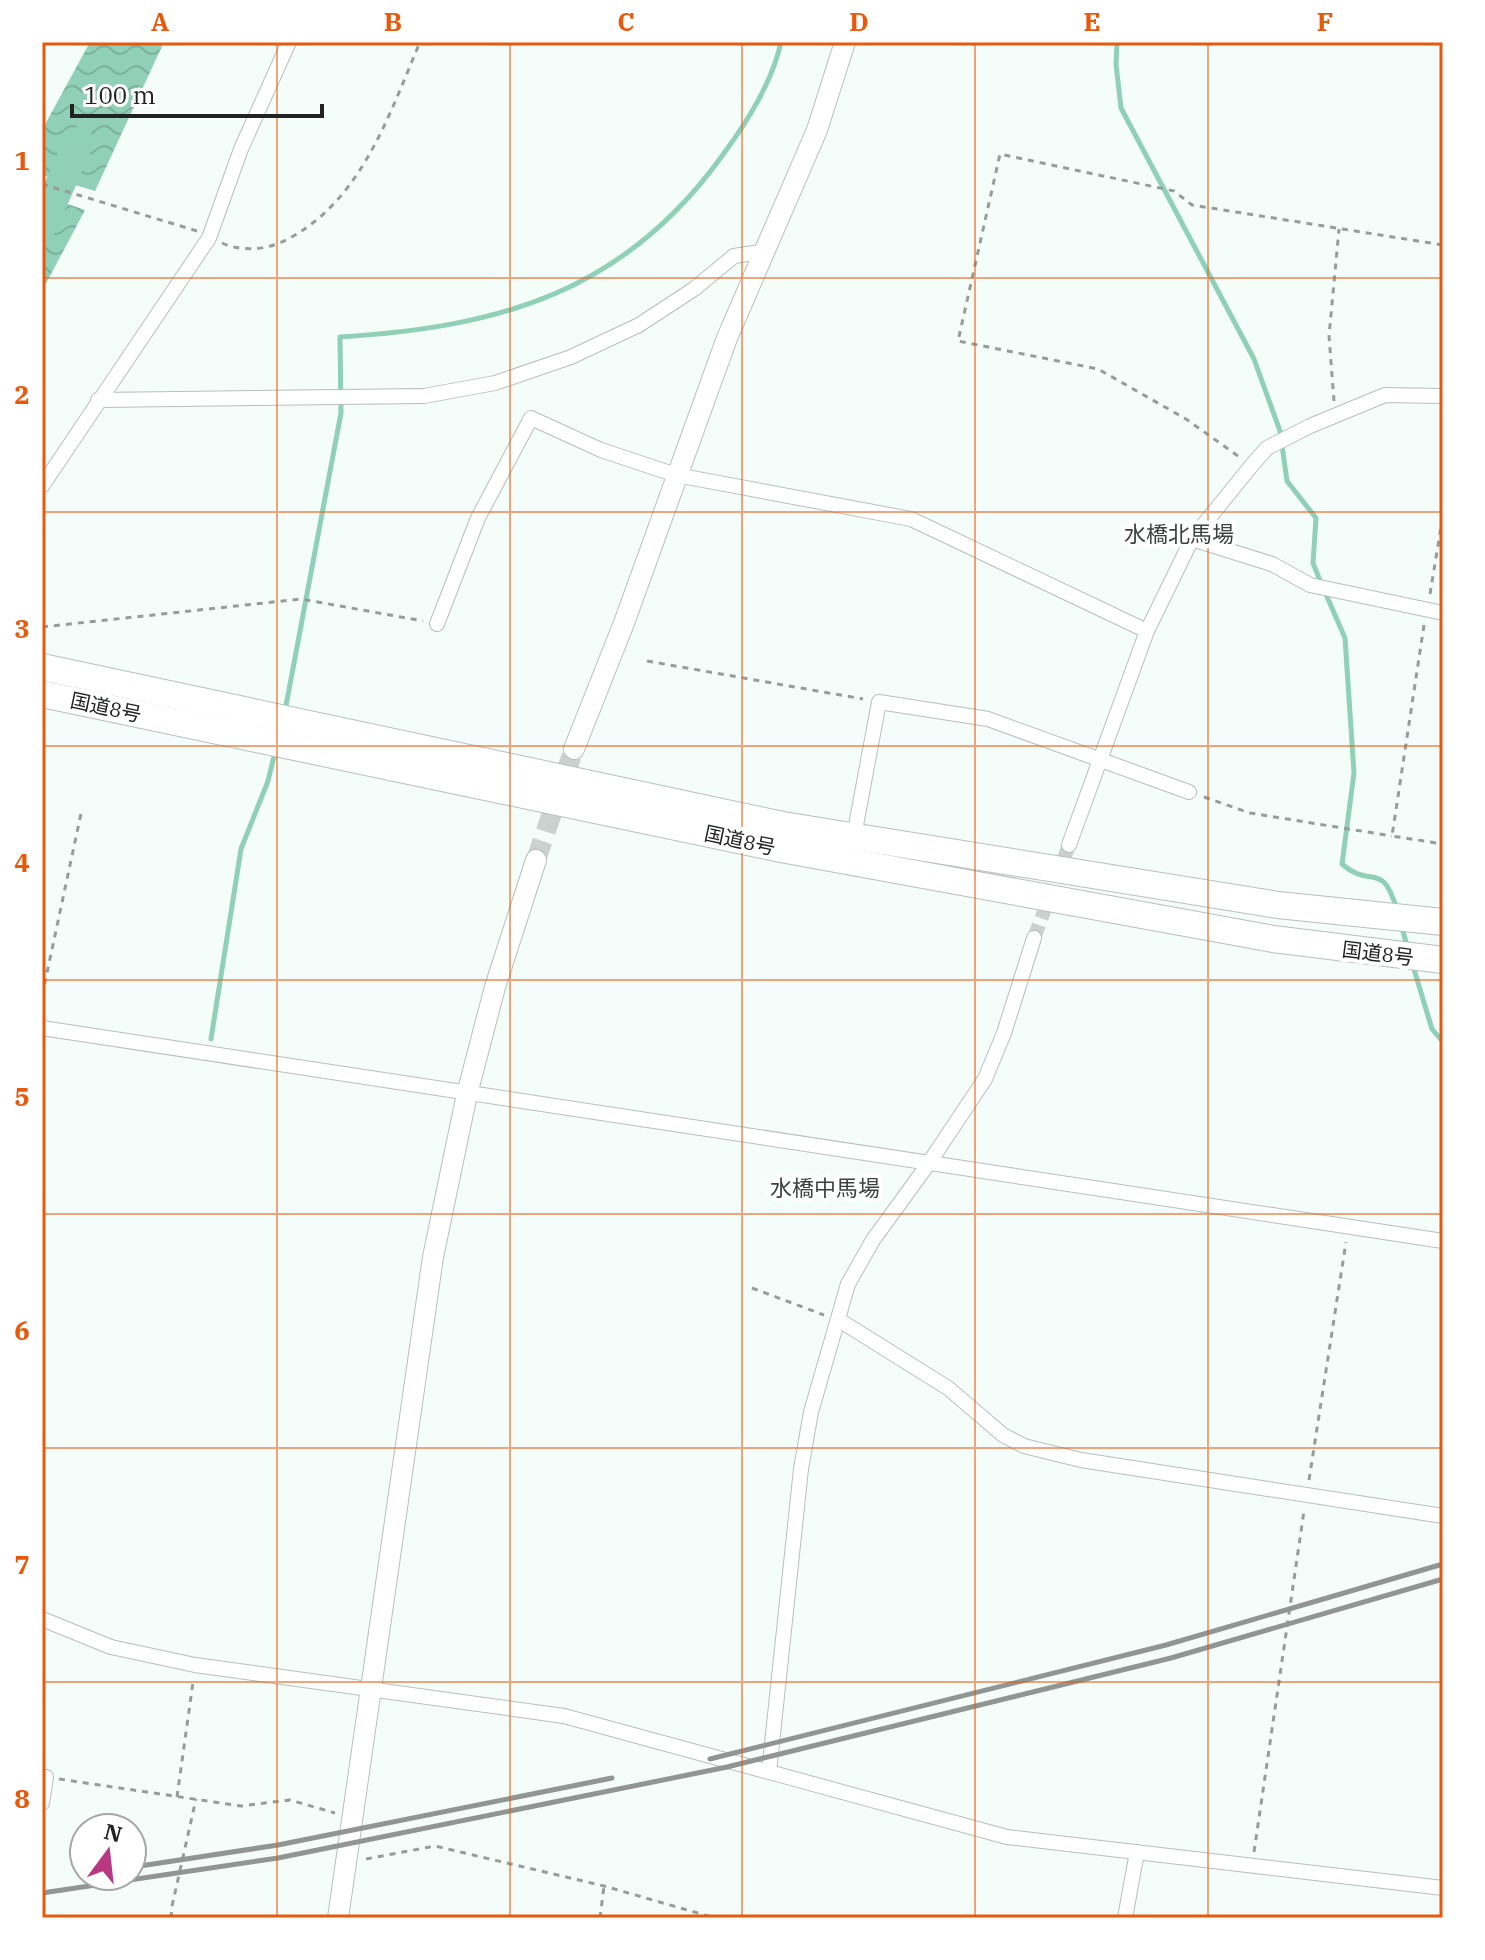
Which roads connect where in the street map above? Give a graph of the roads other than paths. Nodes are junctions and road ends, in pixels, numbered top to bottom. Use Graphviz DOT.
graph roads {
  1 [pos="289,42"];
  2 [pos="845,42"];
  3 [pos="766,251"];
  4 [pos="1443,396"];
  5 [pos="98,400"];
  6 [pos="676,475"];
  7 [pos="42,486"];
  8 [pos="1192,539"];
  9 [pos="1443,613"];
  10 [pos="437,624"];
  11 [pos="1147,631"];
  12 [pos="42,667"];
  13 [pos="42,694"];
  14 [pos="574,749"];
  15 [pos="1098,760"];
  16 [pos="1189,792"];
  17 [pos="854,836"];
  18 [pos="1069,845"];
  19 [pos="536,860"];
  20 [pos="1443,922"];
  21 [pos="1034,938"];
  22 [pos="1443,960"];
  23 [pos="42,1028"];
  24 [pos="467,1094"];
  25 [pos="929,1163"];
  26 [pos="1443,1241"];
  27 [pos="839,1320"];
  28 [pos="1443,1516"];
  29 [pos="42,1619"];
  30 [pos="372,1688"];
  31 [pos="769,1772"];
  32 [pos="46,1777"];
  33 [pos="42,1803"];
  34 [pos="1137,1852"];
  35 [pos="1443,1888"];
  36 [pos="338,1918"];
  37 [pos="1125,1918"];
  1 -- 5 [label="street"];
  2 -- 3 [label="street"];
  3 -- 5 [label="street"];
  3 -- 6 [label="street"];
  4 -- 8 [label="street"];
  5 -- 7 [label="street"];
  6 -- 10 [label="street"];
  6 -- 11 [label="street"];
  6 -- 14 [label="street"];
  8 -- 9 [label="street"];
  8 -- 11 [label="street"];
  11 -- 15 [label="street"];
  12 -- 17 [label="highway, 国道8号"];
  13 -- 22 [label="highway, 国道8号"];
  15 -- 16 [label="street"];
  15 -- 17 [label="street"];
  15 -- 18 [label="street"];
  17 -- 20 [label="highway, 国道8号"];
  19 -- 24 [label="street"];
  21 -- 25 [label="street"];
  23 -- 24 [label="street"];
  24 -- 25 [label="street"];
  24 -- 30 [label="street"];
  25 -- 26 [label="street"];
  25 -- 27 [label="street"];
  27 -- 28 [label="street"];
  27 -- 31 [label="street"];
  29 -- 30 [label="street"];
  30 -- 31 [label="street"];
  30 -- 36 [label="street"];
  31 -- 34 [label="street"];
  32 -- 33 [label="street"];
  34 -- 35 [label="street"];
  34 -- 37 [label="street"];
}
